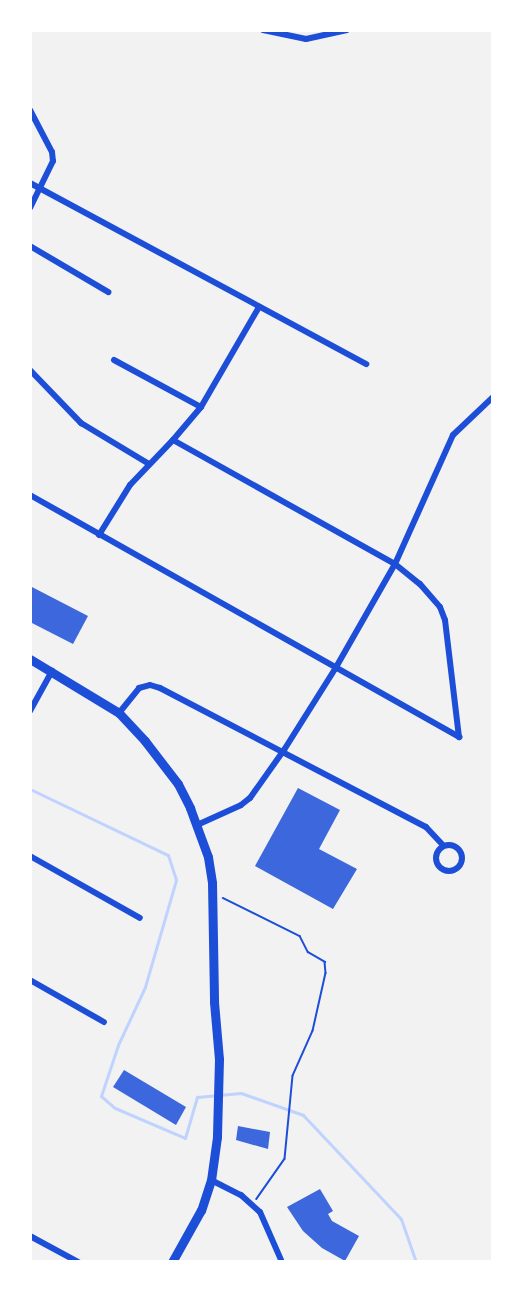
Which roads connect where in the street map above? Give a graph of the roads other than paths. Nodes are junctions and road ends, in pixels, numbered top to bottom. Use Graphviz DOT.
graph roads {
  1 [pos="263,30"];
  2 [pos="346,30"];
  3 [pos="30,110"];
  4 [pos="30,183"];
  5 [pos="40,190"];
  6 [pos="30,208"];
  7 [pos="30,246"];
  8 [pos="108,292"];
  9 [pos="258,307"];
  10 [pos="114,360"];
  11 [pos="366,364"];
  12 [pos="30,370"];
  13 [pos="493,397"];
  14 [pos="201,407"];
  15 [pos="173,440"];
  16 [pos="149,465"];
  17 [pos="30,495"];
  18 [pos="99,534"];
  19 [pos="395,564"];
  20 [pos="30,659"];
  21 [pos="335,669"];
  22 [pos="52,671"];
  23 [pos="30,711"];
  24 [pos="119,712"];
  25 [pos="284,750"];
  26 [pos="197,825"];
  27 [pos="443,845"];
  28 [pos="30,856"];
  29 [pos="140,918"];
  30 [pos="30,980"];
  31 [pos="105,1022"];
  32 [pos="211,1180"];
  33 [pos="30,1236"];
  34 [pos="78,1262"];
  35 [pos="172,1262"];
  36 [pos="282,1262"];
  1 -- 2 [label="street"];
  3 -- 5 [label="street"];
  4 -- 5 [label="street"];
  5 -- 6 [label="street"];
  5 -- 9 [label="street"];
  7 -- 8 [label="street"];
  9 -- 11 [label="street"];
  9 -- 14 [label="street"];
  10 -- 14 [label="street"];
  12 -- 16 [label="street"];
  13 -- 19 [label="street"];
  14 -- 15 [label="street"];
  15 -- 16 [label="street"];
  15 -- 19 [label="street"];
  16 -- 18 [label="street"];
  17 -- 18 [label="street"];
  18 -- 21 [label="street"];
  19 -- 21 [label="street"];
  19 -- 21 [label="street"];
  20 -- 22 [label="main road"];
  21 -- 25 [label="street"];
  22 -- 23 [label="street"];
  22 -- 24 [label="main road"];
  24 -- 25 [label="street"];
  24 -- 26 [label="main road"];
  25 -- 26 [label="street"];
  25 -- 27 [label="street"];
  26 -- 32 [label="main road"];
  27 -- 27 [label="street"];
  28 -- 29 [label="street"];
  30 -- 31 [label="street"];
  32 -- 35 [label="main road"];
  32 -- 36 [label="street"];
  33 -- 34 [label="street"];
}
